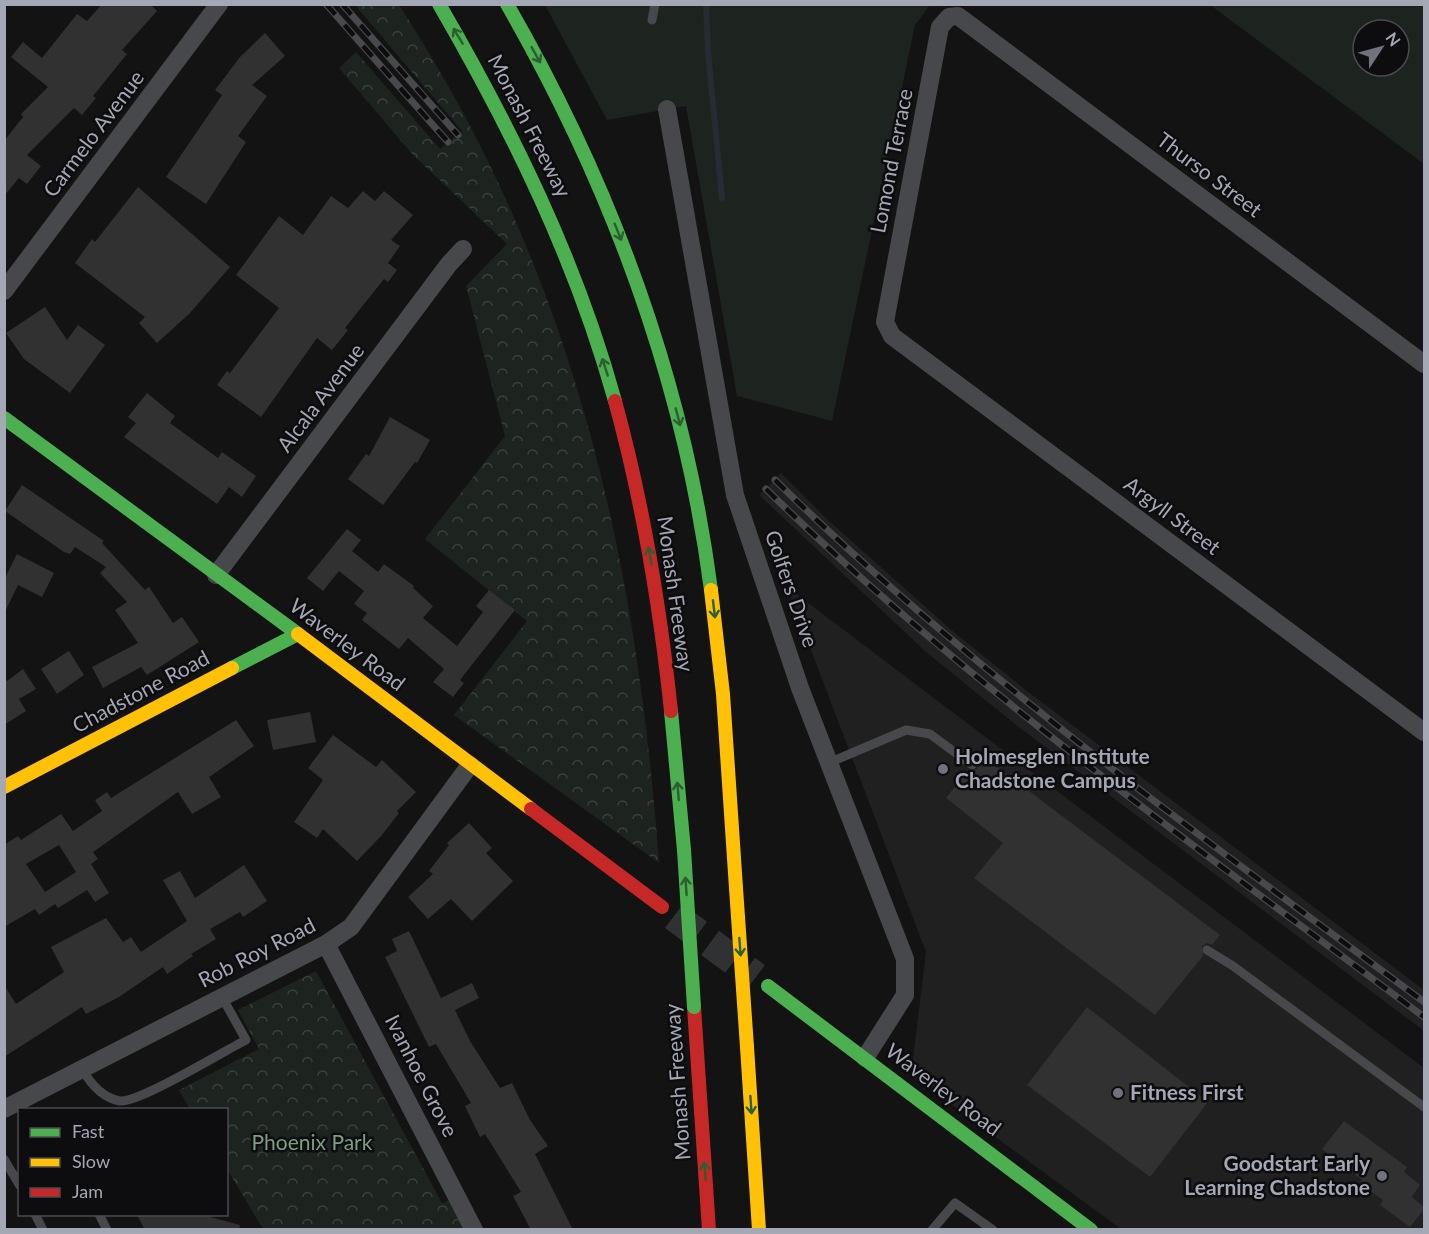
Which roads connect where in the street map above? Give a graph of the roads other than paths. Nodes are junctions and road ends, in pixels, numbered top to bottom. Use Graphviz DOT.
graph roads {
  1 [pos="219,4"];
  2 [pos="439,4"];
  3 [pos="507,4"];
  4 [pos="655,4"];
  5 [pos="652,20"];
  6 [pos="967,23"];
  7 [pos="667,109"];
  8 [pos="463,249"];
  9 [pos="4,291"];
  10 [pos="892,336"];
  11 [pos="1425,364"];
  12 [pos="7,423"];
  13 [pos="216,575"];
  14 [pos="298,634"];
  15 [pos="1425,732"];
  16 [pos="831,762"];
  17 [pos="470,765"];
  18 [pos="972,765"];
  19 [pos="4,787"];
  20 [pos="662,908"];
  21 [pos="326,944"];
  22 [pos="1208,950"];
  23 [pos="768,986"];
  24 [pos="222,997"];
  25 [pos="865,1058"];
  26 [pos="82,1069"];
  27 [pos="1425,1107"];
  28 [pos="4,1109"];
  29 [pos="4,1159"];
  30 [pos="18,1184"];
  31 [pos="36,1216"];
  32 [pos="100,1216"];
  33 [pos="44,1230"];
  34 [pos="107,1230"];
  35 [pos="474,1230"];
  36 [pos="709,1230"];
  37 [pos="759,1230"];
  38 [pos="932,1230"];
  39 [pos="993,1230"];
  40 [pos="1091,1230"];
  1 -- 9 [label="street, Carmelo Avenue"];
  36 -- 2 [label="main road, Monash Freeway, one-way, bridge"];
  3 -- 37 [label="main road, Monash Freeway, one-way, bridge"];
  4 -- 5 [label="lane"];
  6 -- 10 [label="street, Lomond Terrace"];
  6 -- 11 [label="street, Thurso Street"];
  7 -- 16 [label="street, Golfers Drive"];
  8 -- 13 [label="street, Alcala Avenue"];
  10 -- 15 [label="street, Argyll Street"];
  12 -- 13 [label="main road, Waverley Road"];
  13 -- 14 [label="main road, Waverley Road"];
  14 -- 17 [label="main road, Waverley Road"];
  14 -- 19 [label="main road, Chadstone Road"];
  16 -- 18 [label="lane"];
  16 -- 25 [label="street, Golfers Drive"];
  17 -- 20 [label="main road, Waverley Road"];
  17 -- 21 [label="street, Rob Roy Road"];
  21 -- 24 [label="street, Rob Roy Road"];
  21 -- 35 [label="street, Ivanhoe Grove"];
  22 -- 27 [label="lane"];
  23 -- 25 [label="main road, Waverley Road"];
  24 -- 26 [label="street, Rob Roy Road"];
  24 -- 26 [label="lane"];
  25 -- 40 [label="main road, Waverley Road"];
  26 -- 28 [label="street, Rob Roy Road"];
  29 -- 30 [label="lane"];
  31 -- 33 [label="lane"];
  32 -- 34 [label="lane"];
  38 -- 39 [label="lane"];
}
